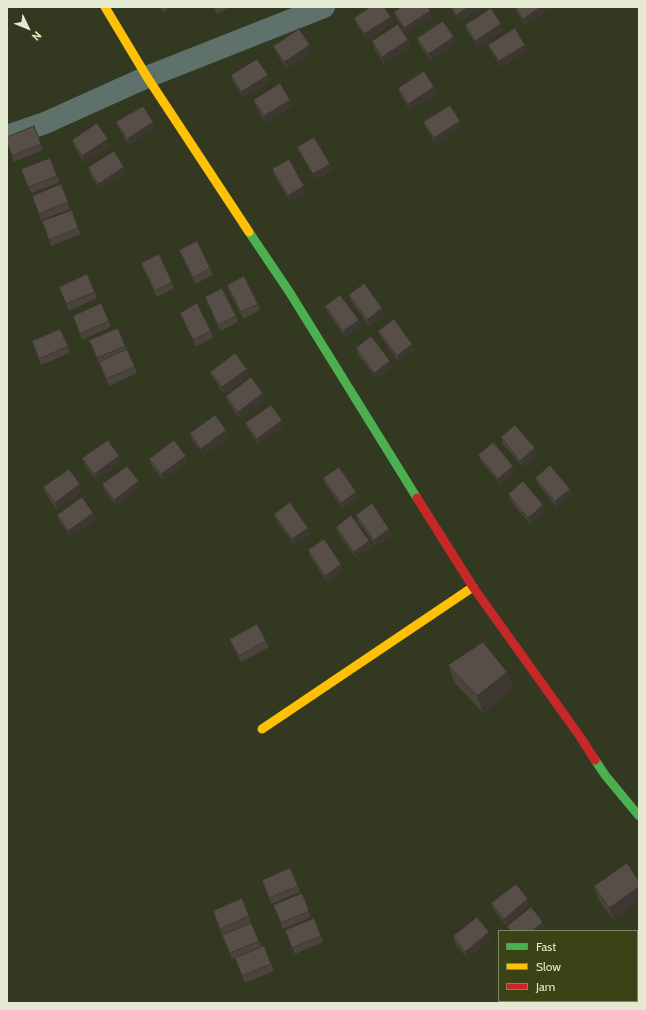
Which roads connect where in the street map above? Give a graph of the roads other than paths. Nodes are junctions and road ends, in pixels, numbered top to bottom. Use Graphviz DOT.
graph roads {
  1 [pos="105,7"];
  2 [pos="324,7"];
  3 [pos="147,78"];
  4 [pos="7,136"];
  5 [pos="473,587"];
  6 [pos="262,729"];
  7 [pos="639,816"];
  1 -- 3 [label="street"];
  2 -- 3 [label="street"];
  3 -- 4 [label="street"];
  3 -- 5 [label="street"];
  5 -- 6 [label="street"];
  5 -- 7 [label="street"];
}
